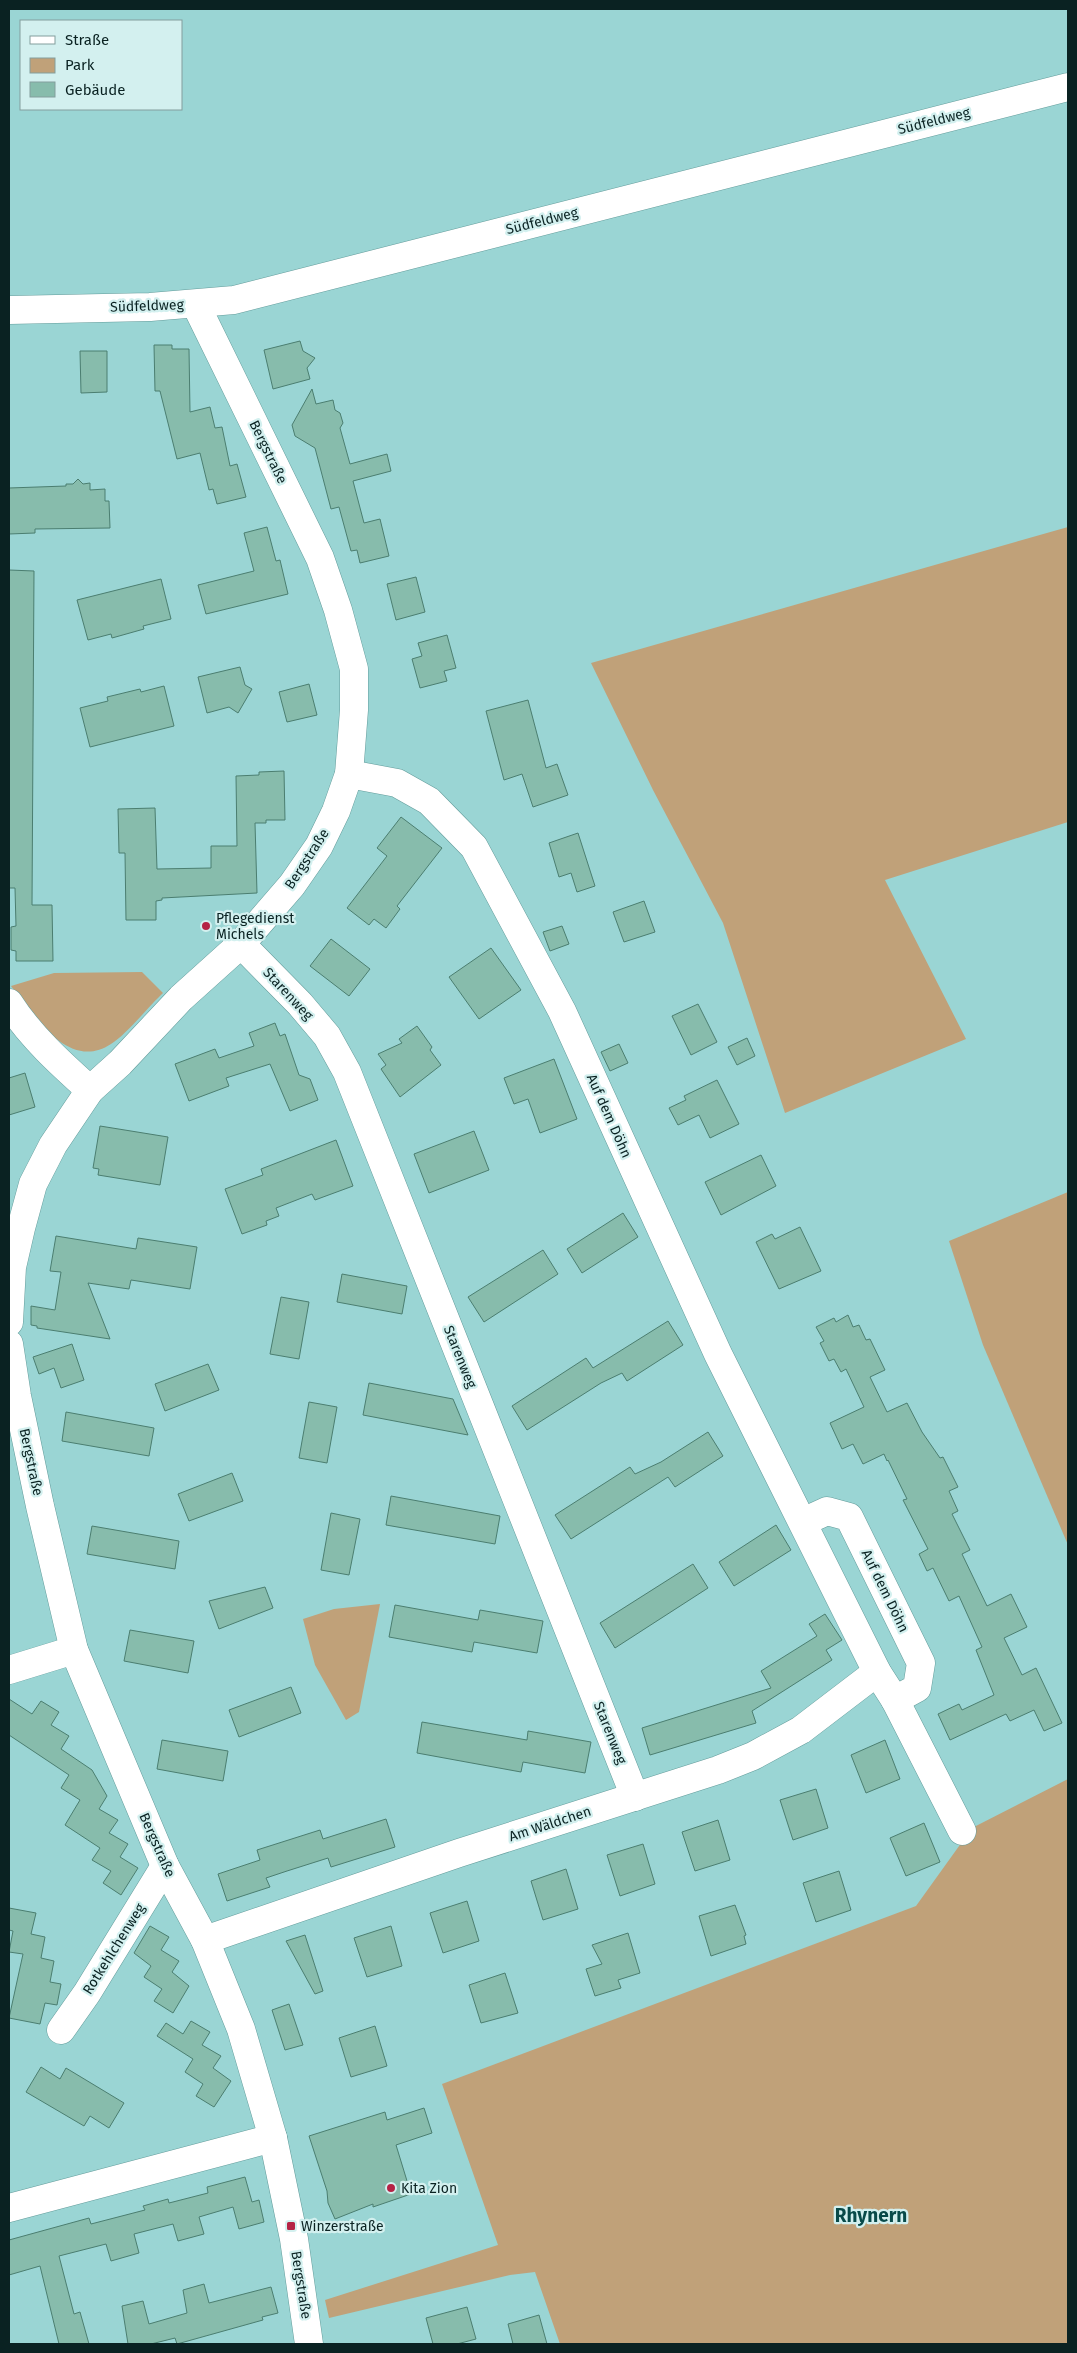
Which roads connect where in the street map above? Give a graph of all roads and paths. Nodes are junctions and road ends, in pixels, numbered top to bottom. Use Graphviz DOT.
graph roads {
  1 [pos="1068,87"];
  2 [pos="196,305"];
  3 [pos="9,310"];
  4 [pos="349,774"];
  5 [pos="241,944"];
  6 [pos="9,1003"];
  7 [pos="90,1090"];
  8 [pos="9,1322"];
  9 [pos="9,1344"];
  10 [pos="803,1522"];
  11 [pos="74,1650"];
  12 [pos="9,1670"];
  13 [pos="877,1672"];
  14 [pos="895,1700"];
  15 [pos="635,1797"];
  16 [pos="962,1831"];
  17 [pos="165,1866"];
  18 [pos="205,1940"];
  19 [pos="61,2030"];
  20 [pos="274,2138"];
  21 [pos="9,2208"];
  22 [pos="309,2344"];
  1 -- 2 [label="street, Südfeldweg"];
  2 -- 3 [label="street, Südfeldweg"];
  2 -- 4 [label="street, Bergstraße"];
  4 -- 5 [label="street, Bergstraße"];
  4 -- 10 [label="street, Auf dem Döhn"];
  5 -- 7 [label="street, Bergstraße"];
  5 -- 15 [label="street, Starenweg"];
  6 -- 7 [label="street"];
  7 -- 8 [label="street, Bergstraße"];
  9 -- 11 [label="street, Bergstraße"];
  10 -- 13 [label="street, Auf dem Döhn"];
  10 -- 14 [label="street, Auf dem Döhn"];
  11 -- 12 [label="street"];
  11 -- 17 [label="street, Bergstraße"];
  13 -- 14 [label="street, Auf dem Döhn"];
  13 -- 15 [label="street, Am Wäldchen"];
  14 -- 16 [label="street, Auf dem Döhn"];
  15 -- 18 [label="street, Am Wäldchen"];
  17 -- 18 [label="street, Bergstraße"];
  17 -- 19 [label="street, Rotkehlchenweg"];
  18 -- 20 [label="street, Bergstraße"];
  20 -- 21 [label="street"];
  20 -- 22 [label="street, Bergstraße"];
}
